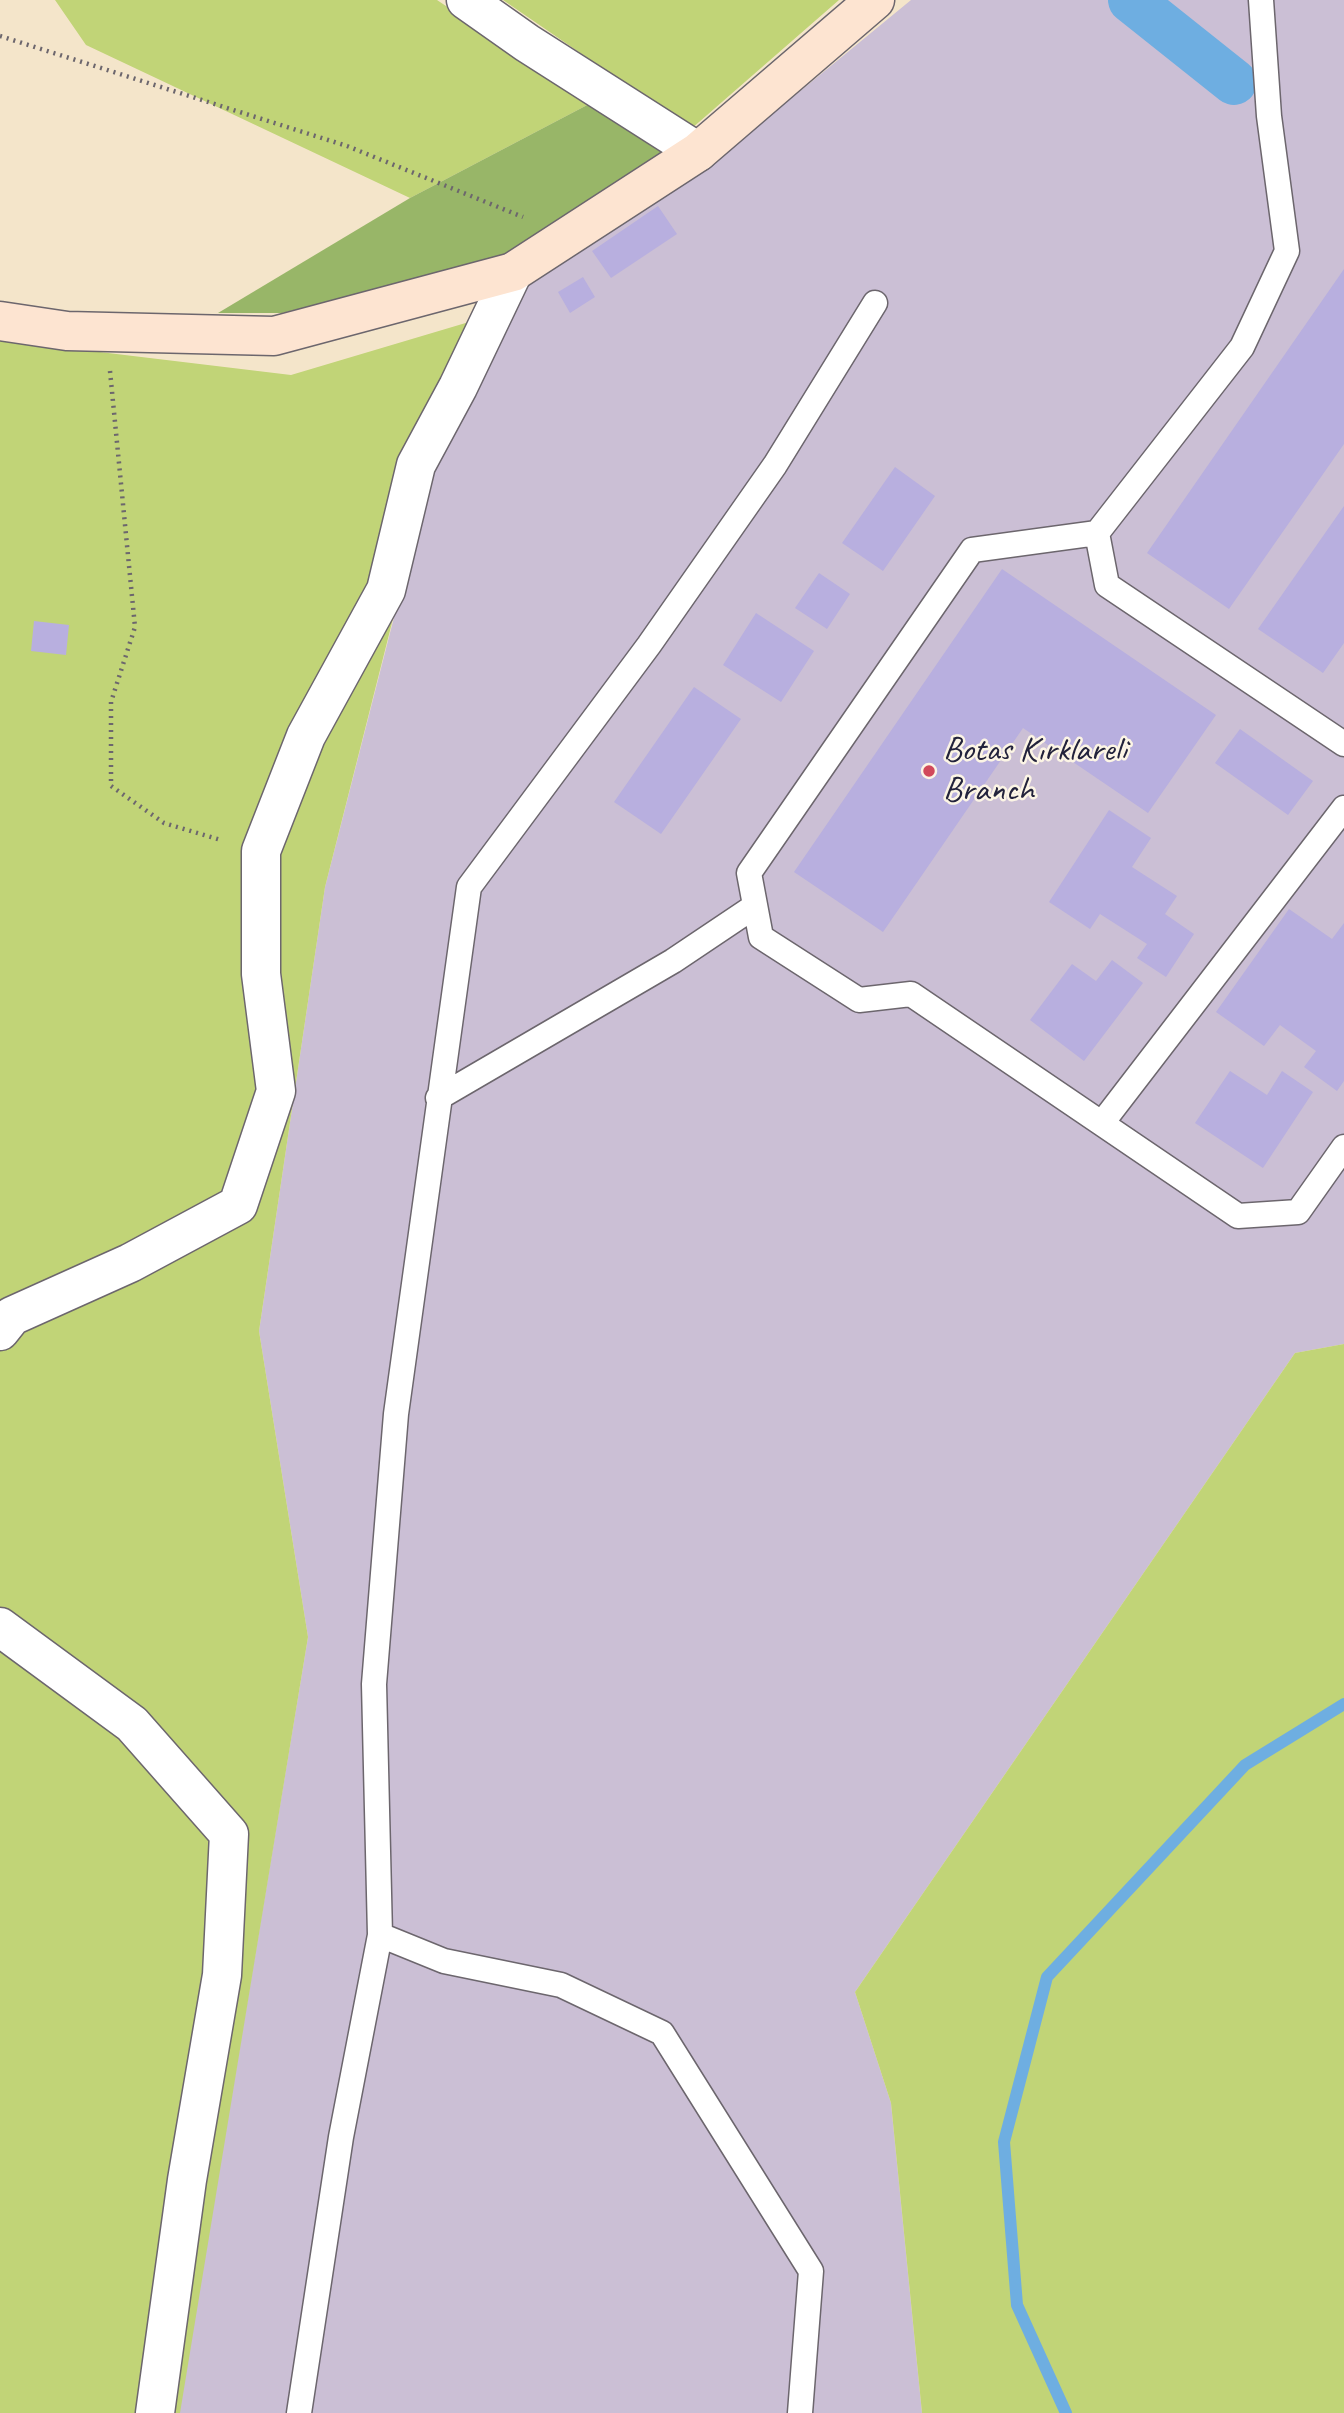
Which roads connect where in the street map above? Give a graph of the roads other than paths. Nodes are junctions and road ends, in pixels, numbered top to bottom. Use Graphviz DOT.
graph roads {
  1 [pos="466,0"];
  2 [pos="874,0"];
  3 [pos="1261,0"];
  4 [pos="698,152"];
  5 [pos="513,272"];
  6 [pos="875,303"];
  7 [pos="0,321"];
  8 [pos="1097,533"];
  9 [pos="1344,744"];
  10 [pos="1344,808"];
  11 [pos="755,905"];
  12 [pos="438,1098"];
  13 [pos="1102,1123"];
  14 [pos="1344,1147"];
  15 [pos="0,1331"];
  16 [pos="0,1627"];
  17 [pos="380,1935"];
  18 [pos="155,2413"];
  19 [pos="299,2413"];
  20 [pos="800,2413"];
  1 -- 4 [label="street"];
  2 -- 4 [label="street"];
  3 -- 8 [label="lane"];
  4 -- 5 [label="street"];
  5 -- 7 [label="street"];
  5 -- 15 [label="street"];
  6 -- 12 [label="lane"];
  8 -- 9 [label="lane"];
  8 -- 11 [label="lane"];
  10 -- 13 [label="lane"];
  11 -- 12 [label="lane"];
  11 -- 13 [label="lane"];
  12 -- 17 [label="lane"];
  13 -- 14 [label="lane"];
  16 -- 18 [label="street"];
  17 -- 19 [label="lane"];
  17 -- 20 [label="lane"];
}
